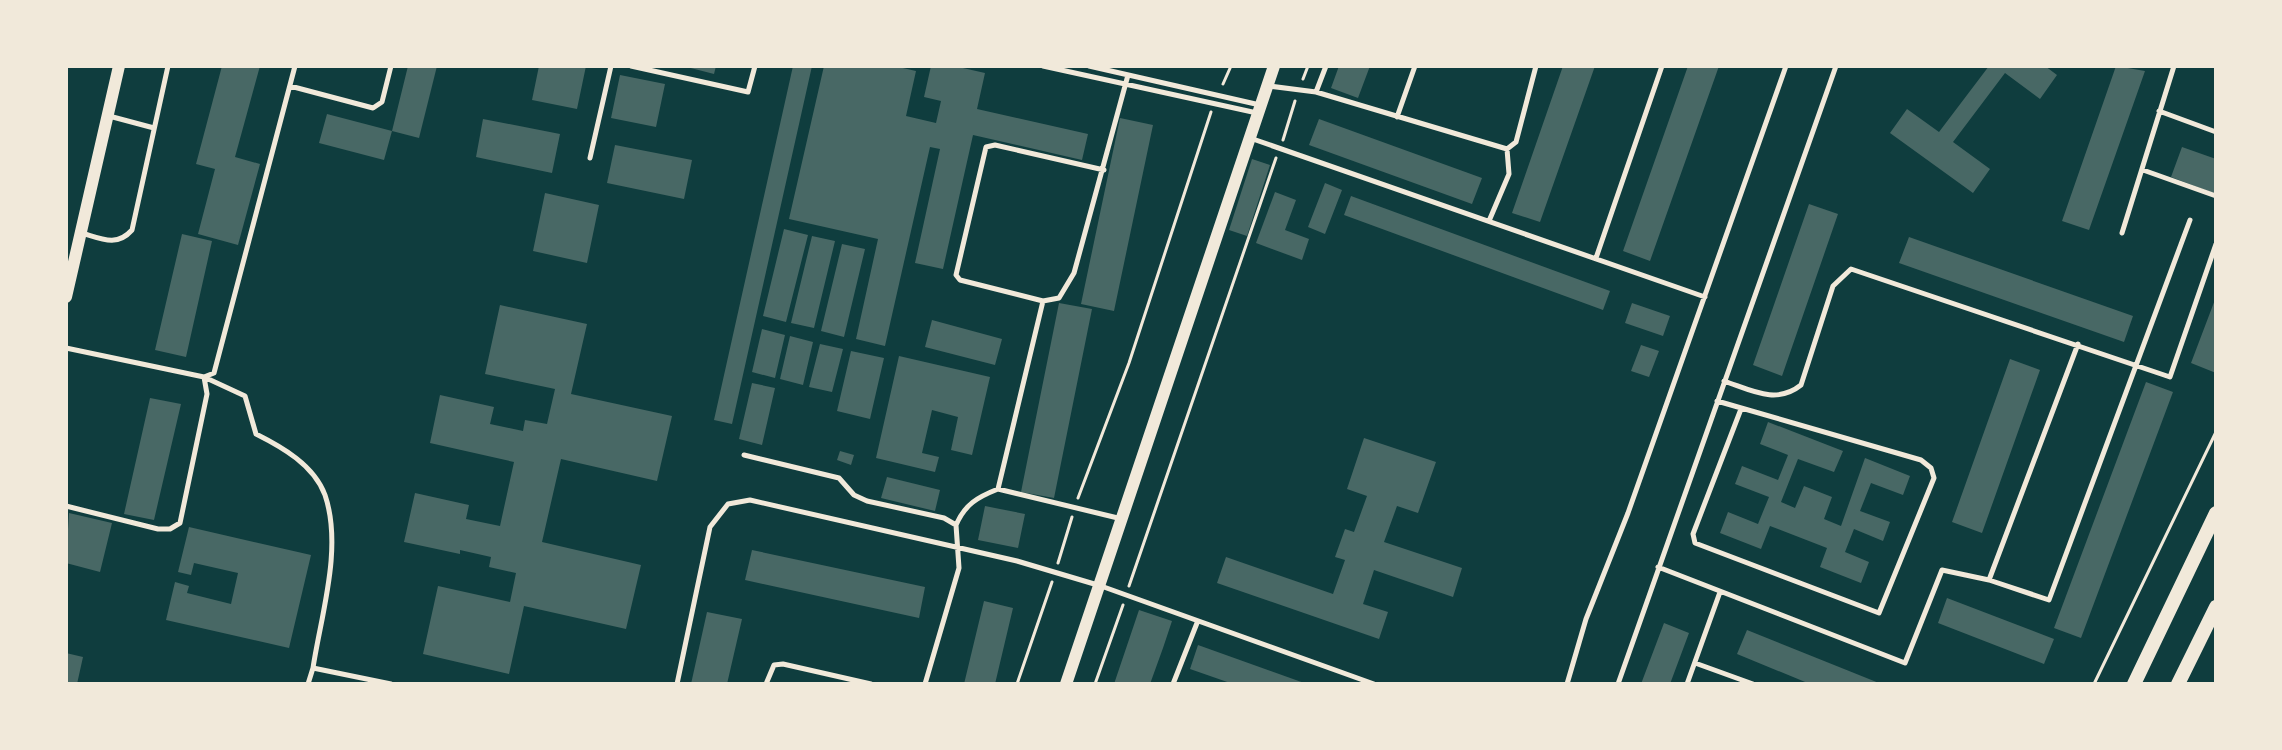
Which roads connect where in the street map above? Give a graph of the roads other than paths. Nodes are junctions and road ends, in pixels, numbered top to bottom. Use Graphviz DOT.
graph roads {
  1 [pos="119,66"];
  2 [pos="168,66"];
  3 [pos="295,66"];
  4 [pos="391,66"];
  5 [pos="611,66"];
  6 [pos="631,66"];
  7 [pos="755,66"];
  8 [pos="1043,66"];
  9 [pos="1089,66"];
  10 [pos="1274,66"];
  11 [pos="1326,66"];
  12 [pos="1415,66"];
  13 [pos="1536,66"];
  14 [pos="1662,66"];
  15 [pos="1786,66"];
  16 [pos="1836,66"];
  17 [pos="2174,66"];
  18 [pos="1128,75"];
  19 [pos="1125,84"];
  20 [pos="290,86"];
  21 [pos="1267,86"];
  22 [pos="1316,92"];
  23 [pos="1259,109"];
  24 [pos="2159,111"];
  25 [pos="107,116"];
  26 [pos="1397,117"];
  27 [pos="154,128"];
  28 [pos="2216,132"];
  29 [pos="1250,138"];
  30 [pos="1507,149"];
  31 [pos="590,158"];
  32 [pos="1104,170"];
  33 [pos="2143,170"];
  34 [pos="2216,196"];
  35 [pos="2190,220"];
  36 [pos="1489,221"];
  37 [pos="80,232"];
  38 [pos="2122,233"];
  39 [pos="2216,244"];
  40 [pos="1596,258"];
  41 [pos="66,297"];
  42 [pos="1705,297"];
  43 [pos="1043,301"];
  44 [pos="2078,344"];
  45 [pos="66,348"];
  46 [pos="2137,364"];
  47 [pos="204,377"];
  48 [pos="1724,381"];
  49 [pos="1717,401"];
  50 [pos="1741,409"];
  51 [pos="744,455"];
  52 [pos="998,489"];
  53 [pos="66,506"];
  54 [pos="2216,513"];
  55 [pos="1123,520"];
  56 [pos="956,525"];
  57 [pos="960,548"];
  58 [pos="1658,567"];
  59 [pos="1989,580"];
  60 [pos="1101,586"];
  61 [pos="1720,592"];
  62 [pos="2216,607"];
  63 [pos="1197,623"];
  64 [pos="1695,663"];
  65 [pos="313,668"];
  66 [pos="372,682"];
  67 [pos="308,684"];
  68 [pos="391,684"];
  69 [pos="677,684"];
  70 [pos="766,684"];
  71 [pos="871,684"];
  72 [pos="925,684"];
  73 [pos="1066,684"];
  74 [pos="1173,684"];
  75 [pos="1374,684"];
  76 [pos="1567,684"];
  77 [pos="1618,684"];
  78 [pos="1687,684"];
  79 [pos="1753,684"];
  80 [pos="2134,684"];
  81 [pos="2178,684"];
  1 -- 25 [label="street"];
  2 -- 27 [label="lane"];
  3 -- 20 [label="lane"];
  4 -- 20 [label="lane"];
  5 -- 31 [label="lane"];
  6 -- 7 [label="lane"];
  8 -- 19 [label="lane"];
  9 -- 18 [label="lane"];
  10 -- 21 [label="street"];
  11 -- 22 [label="lane"];
  12 -- 26 [label="lane"];
  13 -- 30 [label="lane"];
  14 -- 40 [label="lane"];
  15 -- 42 [label="lane"];
  16 -- 48 [label="lane"];
  17 -- 24 [label="lane"];
  18 -- 19 [label="lane"];
  18 -- 23 [label="lane"];
  19 -- 23 [label="lane"];
  19 -- 32 [label="lane"];
  20 -- 47 [label="lane"];
  21 -- 22 [label="lane"];
  21 -- 23 [label="street"];
  22 -- 26 [label="lane"];
  23 -- 29 [label="street"];
  24 -- 28 [label="lane"];
  24 -- 33 [label="lane"];
  25 -- 27 [label="lane"];
  25 -- 37 [label="street"];
  26 -- 30 [label="lane"];
  27 -- 37 [label="lane"];
  29 -- 36 [label="lane"];
  29 -- 55 [label="street"];
  30 -- 36 [label="lane"];
  32 -- 43 [label="lane"];
  32 -- 43 [label="lane"];
  33 -- 34 [label="lane"];
  33 -- 38 [label="lane"];
  35 -- 46 [label="lane"];
  36 -- 40 [label="lane"];
  37 -- 41 [label="street"];
  39 -- 46 [label="lane"];
  40 -- 42 [label="lane"];
  42 -- 76 [label="lane"];
  43 -- 52 [label="lane"];
  44 -- 46 [label="lane"];
  44 -- 48 [label="lane"];
  44 -- 59 [label="lane"];
  45 -- 47 [label="lane"];
  46 -- 59 [label="lane"];
  47 -- 53 [label="lane"];
  47 -- 65 [label="lane"];
  48 -- 49 [label="lane"];
  49 -- 50 [label="lane"];
  49 -- 58 [label="lane"];
  50 -- 50 [label="lane"];
  51 -- 56 [label="lane"];
  52 -- 55 [label="lane"];
  52 -- 56 [label="lane"];
  54 -- 80 [label="main road"];
  55 -- 60 [label="street"];
  56 -- 57 [label="lane"];
  57 -- 60 [label="lane"];
  57 -- 69 [label="lane"];
  57 -- 72 [label="lane"];
  58 -- 61 [label="lane"];
  58 -- 77 [label="lane"];
  59 -- 61 [label="lane"];
  60 -- 63 [label="lane"];
  60 -- 73 [label="street"];
  61 -- 64 [label="lane"];
  62 -- 81 [label="main road"];
  63 -- 74 [label="lane"];
  63 -- 75 [label="lane"];
  64 -- 78 [label="lane"];
  64 -- 79 [label="lane"];
  65 -- 66 [label="lane"];
  65 -- 67 [label="lane"];
  66 -- 68 [label="lane"];
  70 -- 71 [label="lane"];
}
